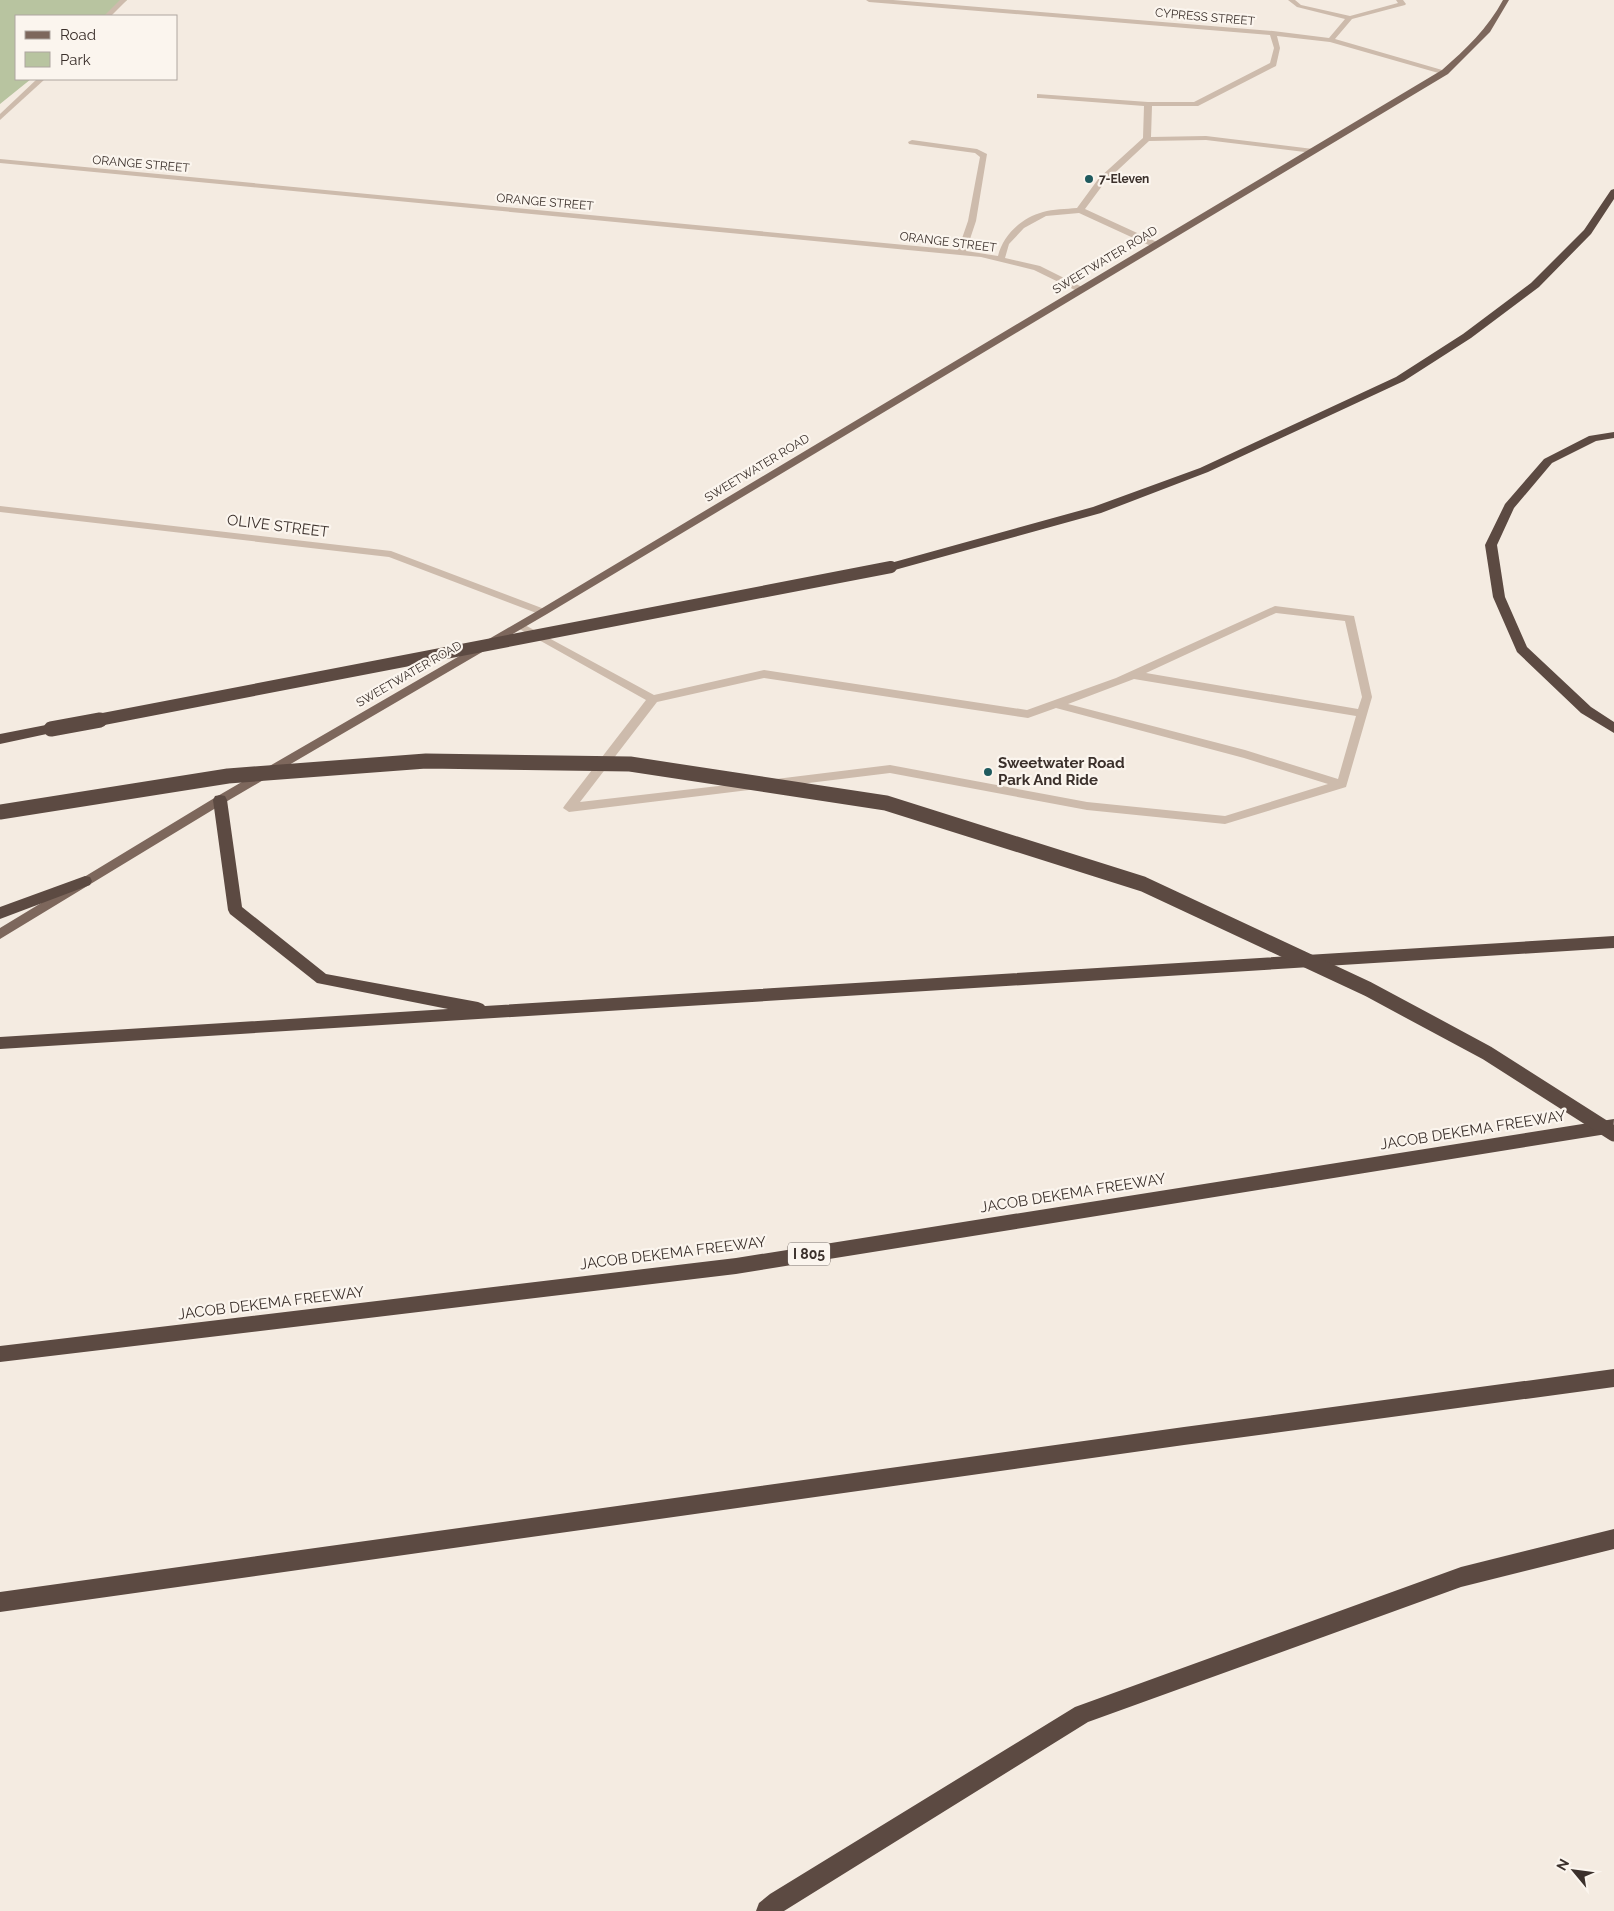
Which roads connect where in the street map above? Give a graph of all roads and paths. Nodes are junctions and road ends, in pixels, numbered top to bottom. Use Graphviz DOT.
graph roads {
  1 [pos="124,0"];
  2 [pos="869,0"];
  3 [pos="1292,0"];
  4 [pos="1399,0"];
  5 [pos="1506,0"];
  6 [pos="108,15"];
  7 [pos="1350,18"];
  8 [pos="1273,34"];
  9 [pos="1331,40"];
  10 [pos="1445,72"];
  11 [pos="40,80"];
  12 [pos="1040,96"];
  13 [pos="1148,104"];
  14 [pos="0,118"];
  15 [pos="1147,139"];
  16 [pos="912,142"];
  17 [pos="1313,151"];
  18 [pos="0,161"];
  19 [pos="1614,192"];
  20 [pos="1080,210"];
  21 [pos="1156,245"];
  22 [pos="961,253"];
  23 [pos="1001,259"];
  24 [pos="1081,290"];
  25 [pos="1614,435"];
  26 [pos="0,509"];
  27 [pos="542,612"];
  28 [pos="519,626"];
  29 [pos="1133,675"];
  30 [pos="653,699"];
  31 [pos="1054,704"];
  32 [pos="1362,713"];
  33 [pos="1614,728"];
  34 [pos="0,739"];
  35 [pos="1342,784"];
  36 [pos="220,800"];
  37 [pos="0,812"];
  38 [pos="85,881"];
  39 [pos="0,913"];
  40 [pos="0,934"];
  41 [pos="1614,942"];
  42 [pos="502,1012"];
  43 [pos="0,1043"];
  44 [pos="1614,1126"];
  45 [pos="1614,1134"];
  46 [pos="0,1354"];
  47 [pos="1614,1378"];
  48 [pos="1614,1539"];
  49 [pos="0,1602"];
  50 [pos="772,1906"];
  1 -- 6 [label="street"];
  2 -- 8 [label="street, CYPRESS STREET"];
  3 -- 7 [label="street"];
  4 -- 7 [label="street"];
  5 -- 10 [label="main road, SWEETWATER ROAD"];
  7 -- 9 [label="street"];
  8 -- 9 [label="street, CYPRESS STREET"];
  8 -- 13 [label="street"];
  9 -- 10 [label="street, CYPRESS STREET"];
  10 -- 17 [label="main road, SWEETWATER ROAD"];
  11 -- 14 [label="street"];
  12 -- 13 [label="street"];
  13 -- 15 [label="street"];
  15 -- 17 [label="street"];
  15 -- 20 [label="street"];
  16 -- 22 [label="street"];
  17 -- 21 [label="main road, SWEETWATER ROAD"];
  18 -- 22 [label="street, ORANGE STREET"];
  19 -- 34 [label="highway, bridge"];
  20 -- 21 [label="street"];
  20 -- 23 [label="street"];
  21 -- 24 [label="main road, SWEETWATER ROAD"];
  22 -- 23 [label="street, ORANGE STREET"];
  23 -- 24 [label="street, ORANGE STREET"];
  24 -- 27 [label="main road, SWEETWATER ROAD"];
  25 -- 33 [label="highway"];
  26 -- 27 [label="street, OLIVE STREET"];
  27 -- 28 [label="main road, SWEETWATER ROAD"];
  28 -- 30 [label="street"];
  28 -- 36 [label="main road, SWEETWATER ROAD"];
  29 -- 31 [label="street"];
  29 -- 32 [label="street"];
  29 -- 32 [label="street"];
  30 -- 31 [label="street"];
  30 -- 35 [label="street"];
  31 -- 35 [label="street"];
  32 -- 35 [label="street"];
  36 -- 38 [label="main road, SWEETWATER ROAD"];
  36 -- 42 [label="highway"];
  37 -- 45 [label="highway, bridge"];
  38 -- 39 [label="highway"];
  38 -- 40 [label="main road, SWEETWATER ROAD"];
  41 -- 42 [label="highway"];
  42 -- 43 [label="highway"];
  44 -- 46 [label="highway, JACOB DEKEMA FREEWAY / I 805"];
  47 -- 49 [label="highway"];
  48 -- 50 [label="highway"];
}
